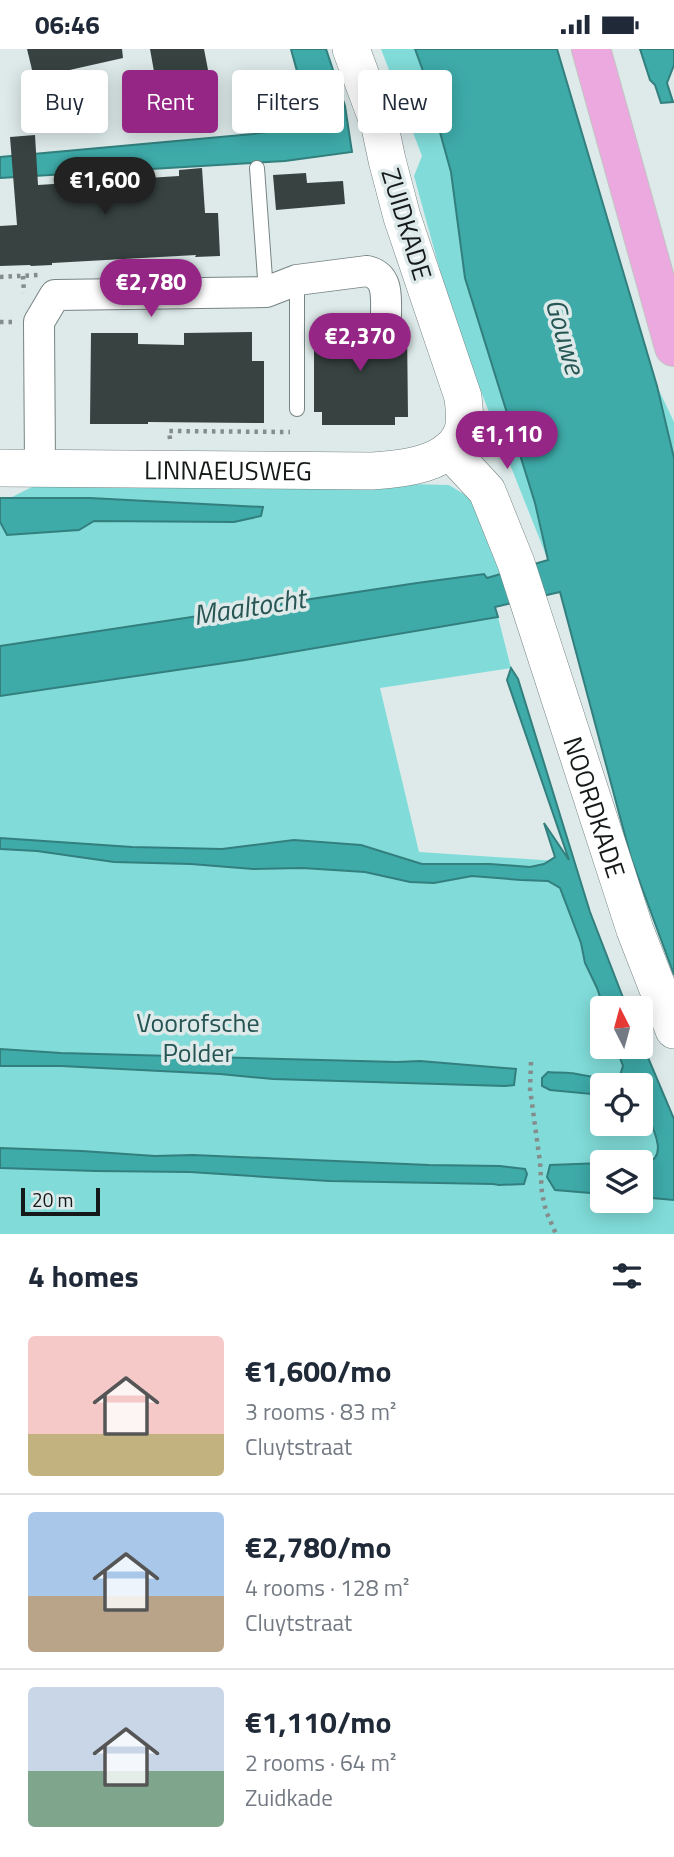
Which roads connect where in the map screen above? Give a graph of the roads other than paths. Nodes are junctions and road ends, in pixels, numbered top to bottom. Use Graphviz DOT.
graph roads {
  1 [pos="351,49"];
  2 [pos="592,49"];
  3 [pos="257,168"];
  4 [pos="297,280"];
  5 [pos="266,292"];
  6 [pos="386,315"];
  7 [pos="674,347"];
  8 [pos="297,409"];
  9 [pos="449,450"];
  10 [pos="0,468"];
  11 [pos="40,468"];
  12 [pos="674,1030"];
  1 -- 9 [label="street, ZUIDKADE"];
  2 -- 7 [label="main road"];
  3 -- 5 [label="lane"];
  4 -- 5 [label="street"];
  4 -- 6 [label="street"];
  4 -- 8 [label="lane"];
  5 -- 11 [label="street"];
  9 -- 11 [label="street, LINNAEUSWEG"];
  9 -- 12 [label="street, NOORDKADE"];
  10 -- 11 [label="street, LINNAEUSWEG"];
}
